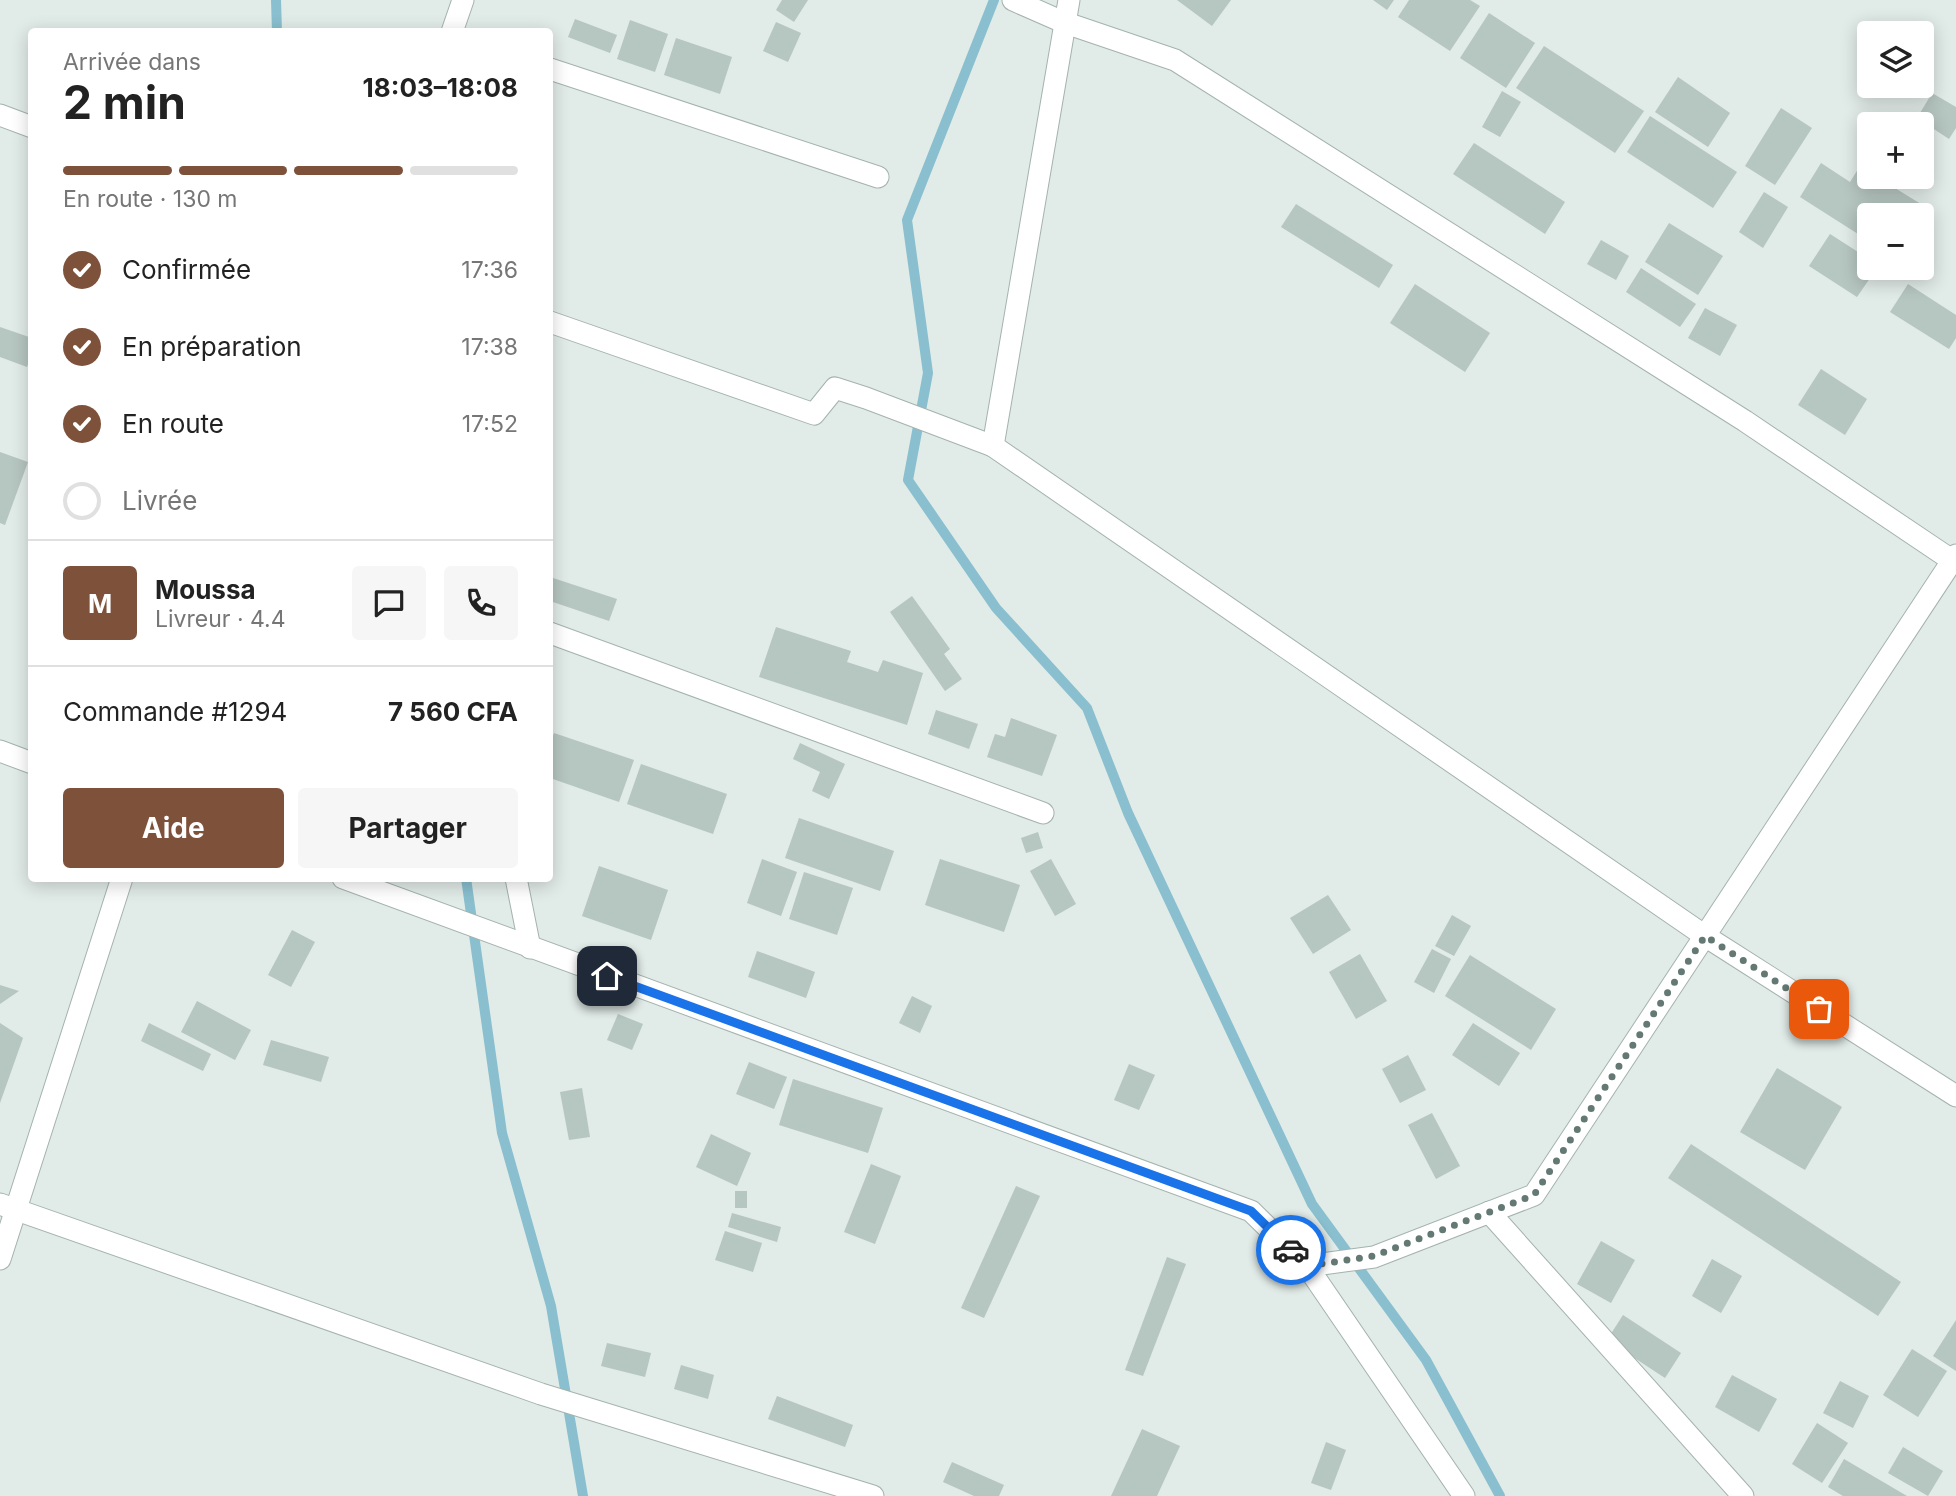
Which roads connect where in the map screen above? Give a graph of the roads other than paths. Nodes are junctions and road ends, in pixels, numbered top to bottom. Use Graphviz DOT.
graph roads {
  1 [pos="463,0"];
  2 [pos="1069,0"];
  3 [pos="1018,2"];
  4 [pos="1063,22"];
  5 [pos="453,28"];
  6 [pos="553,70"];
  7 [pos="0,115"];
  8 [pos="28,126"];
  9 [pos="878,177"];
  10 [pos="553,323"];
  11 [pos="993,446"];
  12 [pos="1955,560"];
  13 [pos="553,634"];
  14 [pos="0,751"];
  15 [pos="28,762"];
  16 [pos="1043,813"];
  17 [pos="121,882"];
  18 [pos="354,882"];
  19 [pos="517,882"];
  20 [pos="1705,936"];
  21 [pos="530,948"];
  22 [pos="1956,1096"];
  23 [pos="9,1207"];
  24 [pos="1489,1212"];
  25 [pos="0,1259"];
  26 [pos="1316,1265"];
  27 [pos="873,1496"];
  28 [pos="1464,1496"];
  29 [pos="1743,1496"];
  1 -- 5 [label="street"];
  2 -- 4 [label="street"];
  3 -- 4 [label="street"];
  4 -- 11 [label="street"];
  4 -- 12 [label="street"];
  6 -- 9 [label="street"];
  7 -- 8 [label="street"];
  10 -- 11 [label="street"];
  11 -- 20 [label="street"];
  12 -- 20 [label="street"];
  13 -- 16 [label="street"];
  14 -- 15 [label="street"];
  17 -- 23 [label="street"];
  18 -- 21 [label="street"];
  19 -- 21 [label="street"];
  20 -- 22 [label="street"];
  20 -- 24 [label="street"];
  21 -- 26 [label="street"];
  23 -- 25 [label="street"];
  23 -- 27 [label="street"];
  24 -- 26 [label="street"];
  24 -- 29 [label="street"];
  26 -- 28 [label="street"];
}
